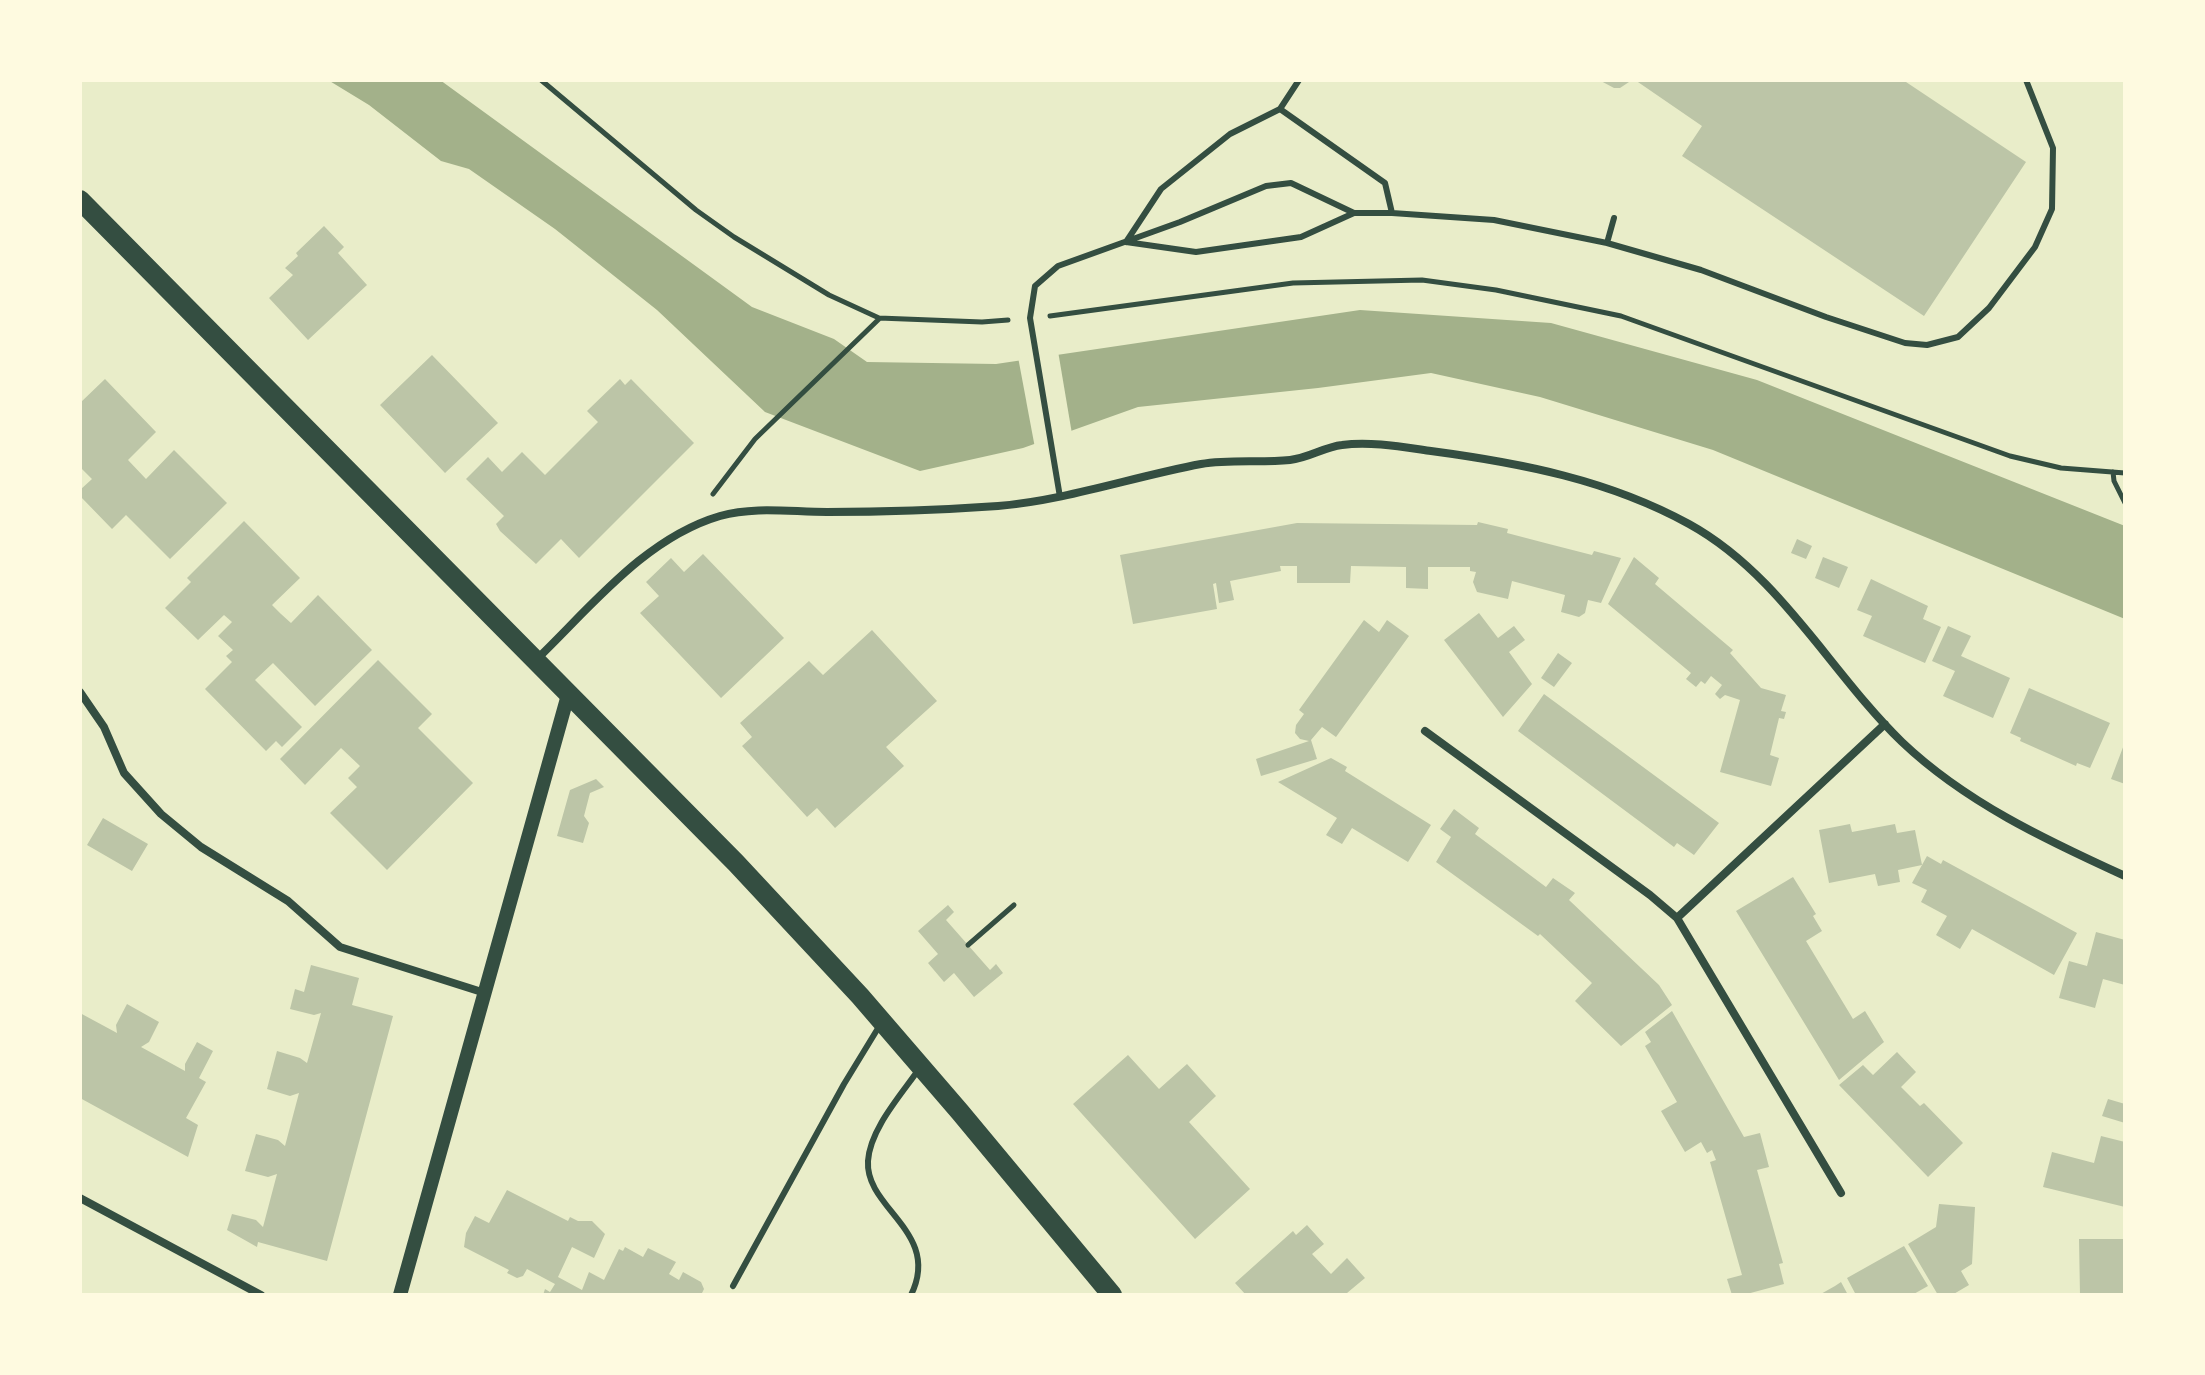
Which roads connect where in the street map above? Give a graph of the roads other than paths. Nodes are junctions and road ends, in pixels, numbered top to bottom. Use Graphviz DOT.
graph roads {
  1 [pos="1299,80"];
  2 [pos="2026,80"];
  3 [pos="1280,109"];
  4 [pos="80,200"];
  5 [pos="1354,213"];
  6 [pos="1392,213"];
  7 [pos="1614,218"];
  8 [pos="1126,242"];
  9 [pos="1607,243"];
  10 [pos="1060,497"];
  11 [pos="534,662"];
  12 [pos="80,692"];
  13 [pos="568,695"];
  14 [pos="1885,724"];
  15 [pos="1425,731"];
  16 [pos="2125,876"];
  17 [pos="1677,918"];
  18 [pos="485,993"];
  19 [pos="881,1022"];
  20 [pos="921,1066"];
  21 [pos="1841,1193"];
  22 [pos="80,1198"];
  23 [pos="733,1286"];
  24 [pos="261,1295"];
  25 [pos="400,1295"];
  26 [pos="911,1295"];
  27 [pos="1112,1295"];
  1 -- 3 [label="lane"];
  2 -- 9 [label="lane"];
  3 -- 6 [label="lane"];
  3 -- 8 [label="lane"];
  4 -- 11 [label="main road"];
  5 -- 6 [label="lane"];
  5 -- 8 [label="lane"];
  5 -- 8 [label="lane"];
  6 -- 9 [label="lane"];
  7 -- 9 [label="lane"];
  8 -- 10 [label="lane"];
  10 -- 11 [label="street"];
  10 -- 14 [label="street"];
  11 -- 13 [label="main road"];
  12 -- 18 [label="street"];
  13 -- 18 [label="street"];
  13 -- 19 [label="main road"];
  14 -- 16 [label="street"];
  14 -- 17 [label="street"];
  15 -- 17 [label="street"];
  17 -- 21 [label="street"];
  18 -- 25 [label="street"];
  19 -- 20 [label="main road"];
  19 -- 23 [label="lane"];
  20 -- 26 [label="lane"];
  20 -- 27 [label="main road"];
  22 -- 24 [label="street"];
}
